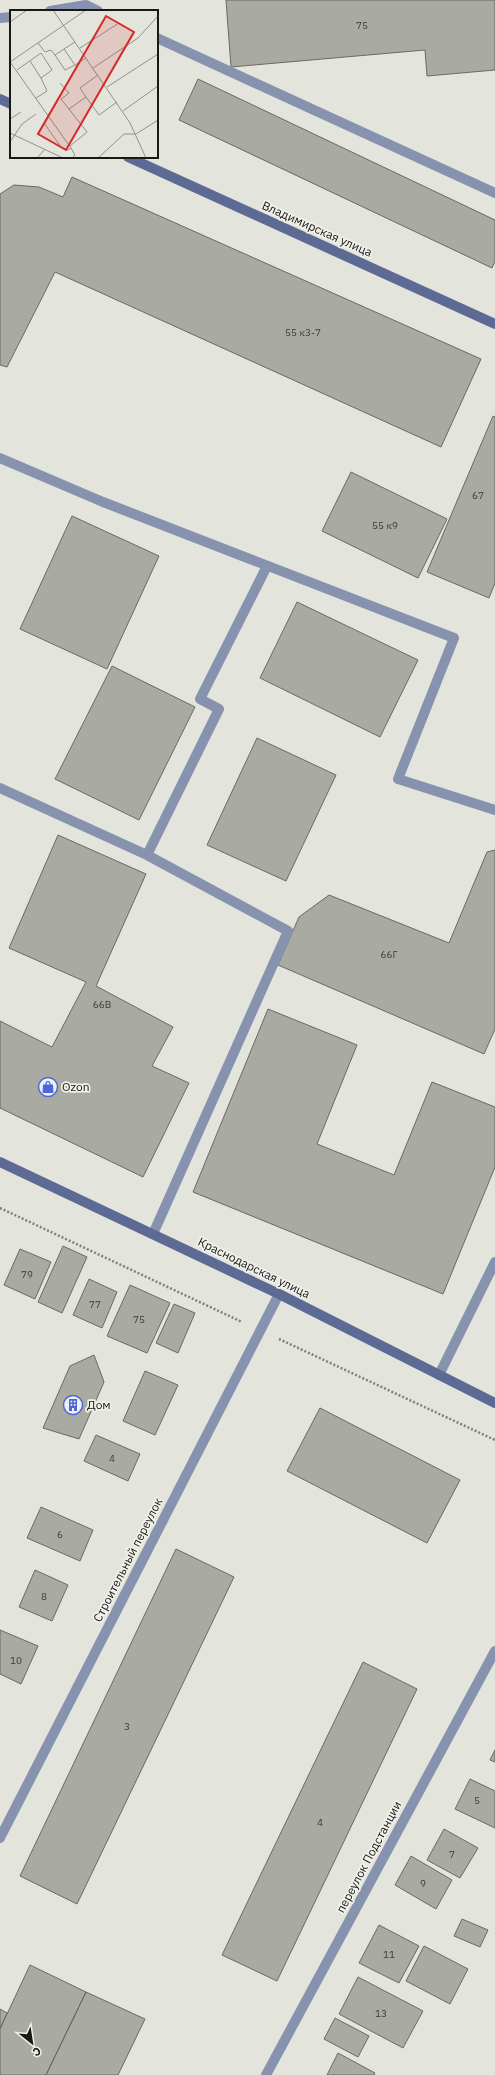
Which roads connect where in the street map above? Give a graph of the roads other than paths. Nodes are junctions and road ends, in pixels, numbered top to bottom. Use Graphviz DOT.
graph roads {
  1 [pos="57,10"];
  2 [pos="96,10"];
  3 [pos="10,17"];
  4 [pos="0,18"];
  5 [pos="158,38"];
  6 [pos="0,99"];
  7 [pos="10,104"];
  8 [pos="130,158"];
  9 [pos="495,193"];
  10 [pos="495,324"];
  11 [pos="0,458"];
  12 [pos="267,566"];
  13 [pos="0,788"];
  14 [pos="495,810"];
  15 [pos="147,855"];
  16 [pos="0,1162"];
  17 [pos="153,1234"];
  18 [pos="495,1262"];
  19 [pos="279,1294"];
  20 [pos="439,1375"];
  21 [pos="495,1403"];
  22 [pos="495,1651"];
  23 [pos="0,1838"];
  24 [pos="266,2075"];
  1 -- 2 [label="street"];
  3 -- 4 [label="street"];
  5 -- 9 [label="street"];
  6 -- 7 [label="street"];
  8 -- 10 [label="street, Владимирская улица"];
  11 -- 12 [label="street"];
  12 -- 14 [label="street"];
  12 -- 15 [label="street"];
  13 -- 15 [label="street"];
  15 -- 17 [label="street"];
  16 -- 17 [label="street, Краснодарская улица"];
  17 -- 19 [label="street, Краснодарская улица"];
  18 -- 20 [label="street"];
  19 -- 20 [label="street, Краснодарская улица"];
  19 -- 23 [label="street, Строительный переулок"];
  20 -- 21 [label="street, Краснодарская улица"];
  22 -- 24 [label="street, переулок Подстанции"];
}
